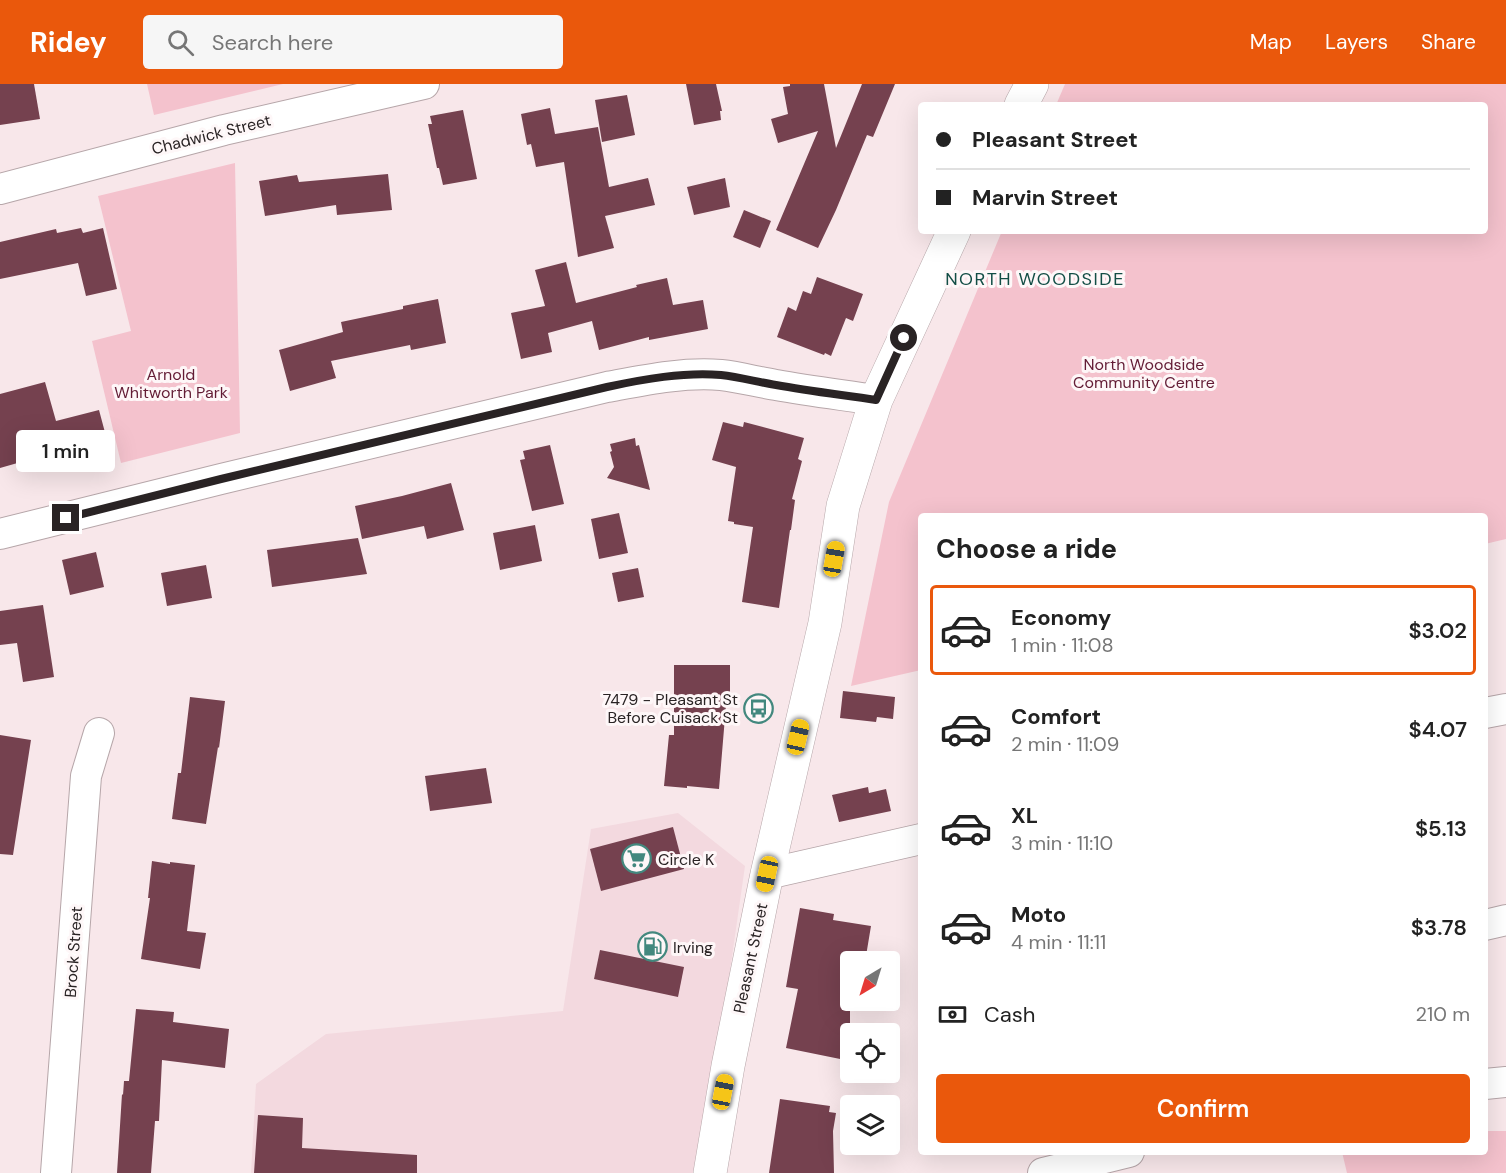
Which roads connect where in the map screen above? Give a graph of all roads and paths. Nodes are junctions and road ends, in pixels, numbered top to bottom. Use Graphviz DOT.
graph roads {
  1 [pos="424,84"];
  2 [pos="1032,84"];
  3 [pos="1023,102"];
  4 [pos="0,189"];
  5 [pos="953,234"];
  6 [pos="876,400"];
  7 [pos="0,534"];
  8 [pos="1506,709"];
  9 [pos="1488,712"];
  10 [pos="99,733"];
  11 [pos="918,840"];
  12 [pos="767,874"];
  13 [pos="1506,920"];
  14 [pos="1488,924"];
  15 [pos="1506,1083"];
  16 [pos="1488,1084"];
  17 [pos="1117,1155"];
  18 [pos="56,1173"];
  19 [pos="710,1173"];
  20 [pos="1043,1173"];
  1 -- 4 [label="street, Chadwick Street"];
  2 -- 3 [label="main road"];
  5 -- 6 [label="main road, Pleasant Street"];
  6 -- 7 [label="street"];
  6 -- 12 [label="main road, Pleasant Street"];
  8 -- 9 [label="street"];
  10 -- 18 [label="street, Brock Street"];
  11 -- 12 [label="street"];
  12 -- 19 [label="main road, Pleasant Street"];
  13 -- 14 [label="street"];
  15 -- 16 [label="street"];
  17 -- 20 [label="street"];
}
